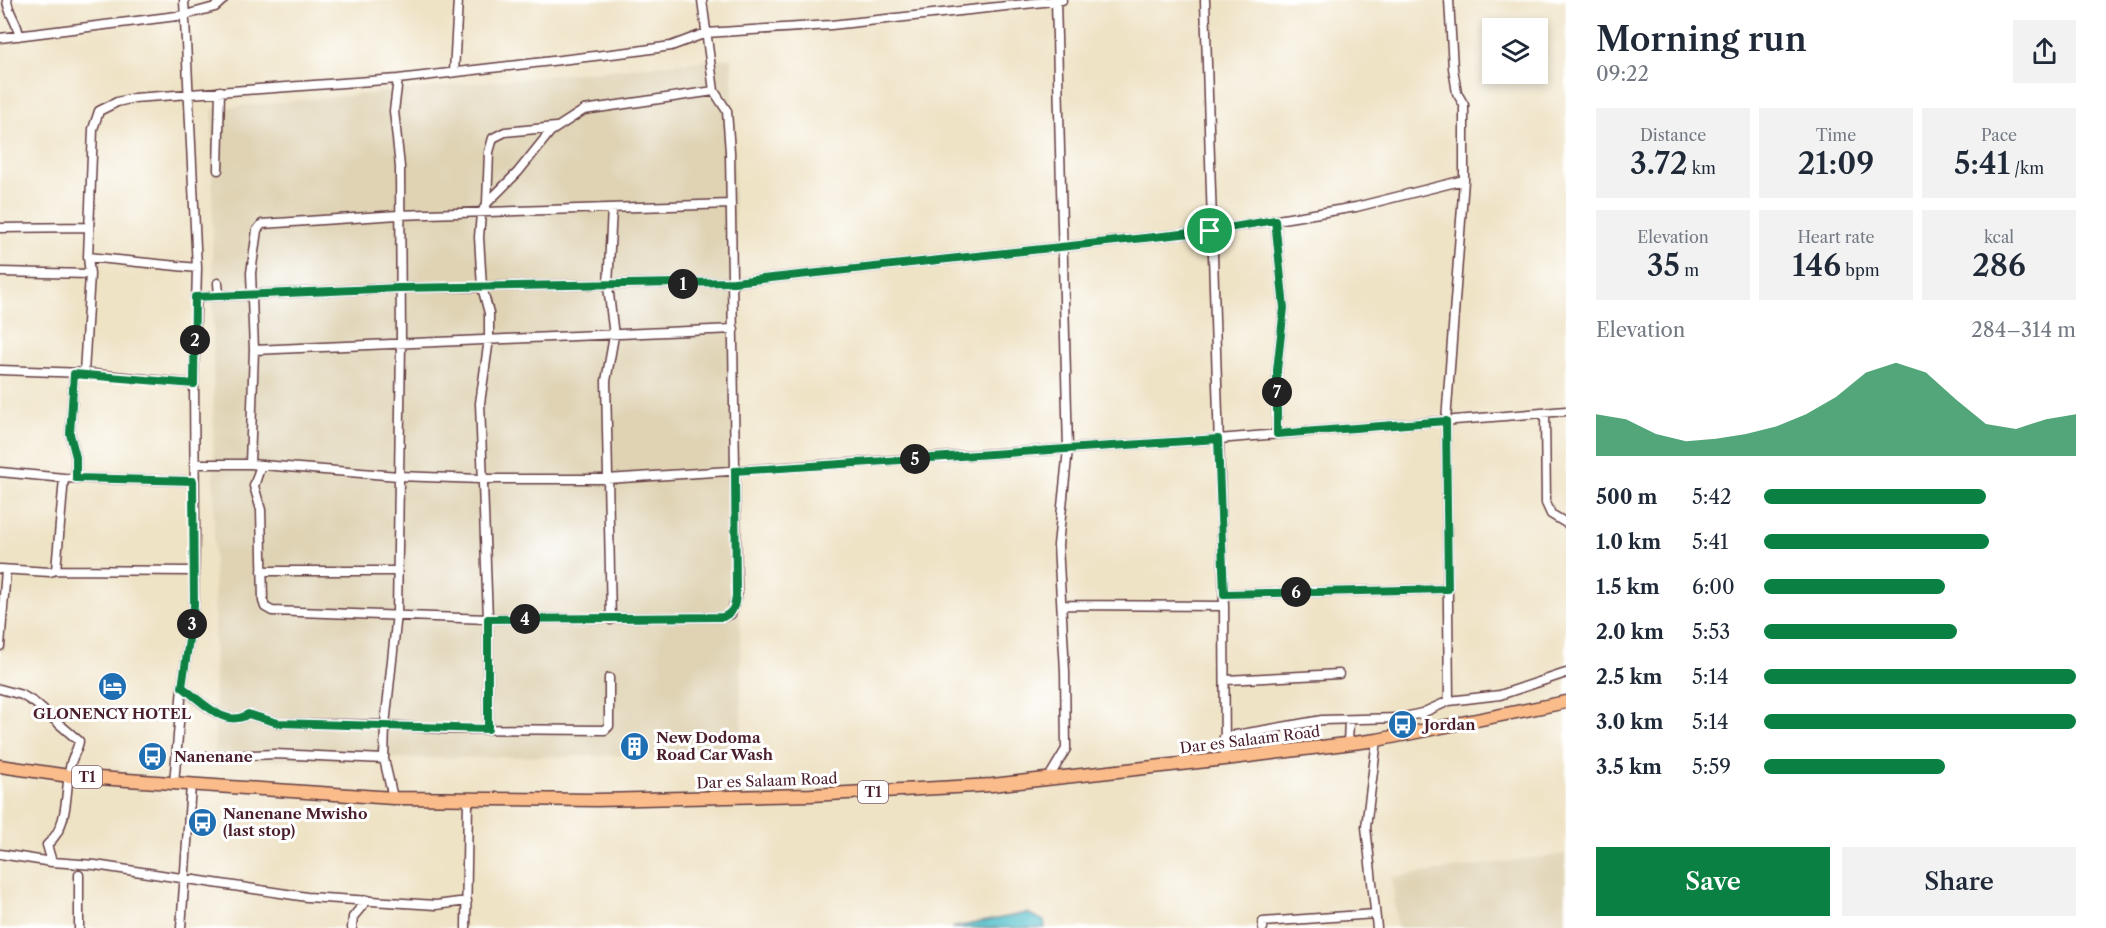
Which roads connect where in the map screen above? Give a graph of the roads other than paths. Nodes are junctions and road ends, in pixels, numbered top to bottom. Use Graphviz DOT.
graph roads {
  1 [pos="7,0"];
  2 [pos="184,0"];
  3 [pos="223,0"];
  4 [pos="458,0"];
  5 [pos="702,0"];
  6 [pos="1058,0"];
  7 [pos="1205,0"];
  8 [pos="1449,0"];
  9 [pos="185,15"];
  10 [pos="706,33"];
  11 [pos="20,36"];
  12 [pos="0,38"];
  13 [pos="454,72"];
  14 [pos="399,79"];
  15 [pos="220,91"];
  16 [pos="714,91"];
  17 [pos="189,94"];
  18 [pos="556,127"];
  19 [pos="218,170"];
  20 [pos="1464,180"];
  21 [pos="487,203"];
  22 [pos="732,204"];
  23 [pos="612,209"];
  24 [pos="481,214"];
  25 [pos="399,215"];
  26 [pos="1275,220"];
  27 [pos="89,227"];
  28 [pos="0,228"];
  29 [pos="1210,231"];
  30 [pos="1063,245"];
  31 [pos="88,257"];
  32 [pos="197,268"];
  33 [pos="0,272"];
  34 [pos="90,274"];
  35 [pos="734,282"];
  36 [pos="218,283"];
  37 [pos="608,285"];
  38 [pos="482,287"];
  39 [pos="399,288"];
  40 [pos="219,295"];
  41 [pos="252,296"];
  42 [pos="195,297"];
  43 [pos="734,329"];
  44 [pos="614,336"];
  45 [pos="489,339"];
  46 [pos="401,344"];
  47 [pos="254,350"];
  48 [pos="0,370"];
  49 [pos="84,373"];
  50 [pos="74,374"];
  51 [pos="194,384"];
  52 [pos="1566,411"];
  53 [pos="1545,413"];
  54 [pos="1446,421"];
  55 [pos="1277,434"];
  56 [pos="1218,439"];
  57 [pos="1068,449"];
  58 [pos="194,464"];
  59 [pos="250,464"];
  60 [pos="261,465"];
  61 [pos="735,471"];
  62 [pos="0,472"];
  63 [pos="398,476"];
  64 [pos="64,478"];
  65 [pos="76,478"];
  66 [pos="481,479"];
  67 [pos="607,479"];
  68 [pos="193,481"];
  69 [pos="1566,523"];
  70 [pos="3,569"];
  71 [pos="56,570"];
  72 [pos="192,571"];
  73 [pos="262,571"];
  74 [pos="396,571"];
  75 [pos="1448,589"];
  76 [pos="1224,594"];
  77 [pos="1062,605"];
  78 [pos="1224,606"];
  79 [pos="397,614"];
  80 [pos="488,619"];
  81 [pos="611,620"];
  82 [pos="0,646"];
  83 [pos="1566,673"];
  84 [pos="1340,674"];
  85 [pos="609,678"];
  86 [pos="1226,680"];
  87 [pos="182,687"];
  88 [pos="0,688"];
  89 [pos="1449,701"];
  90 [pos="1566,702"];
  91 [pos="1349,721"];
  92 [pos="385,725"];
  93 [pos="488,729"];
  94 [pos="1224,737"];
  95 [pos="1377,740"];
  96 [pos="1348,743"];
  97 [pos="178,758"];
  98 [pos="384,759"];
  99 [pos="1225,759"];
  100 [pos="0,766"];
  101 [pos="69,776"];
  102 [pos="1048,779"];
  103 [pos="174,784"];
  104 [pos="191,785"];
  105 [pos="393,798"];
  106 [pos="468,800"];
  107 [pos="0,854"];
  108 [pos="52,862"];
  109 [pos="79,875"];
  110 [pos="184,879"];
  111 [pos="367,900"];
  112 [pos="467,901"];
  113 [pos="1375,914"];
  114 [pos="79,928"];
  115 [pos="181,928"];
  116 [pos="352,928"];
  117 [pos="466,928"];
  118 [pos="1263,928"];
  119 [pos="1377,928"];
  1 -- 11 [label="street"];
  2 -- 9 [label="street"];
  3 -- 9 [label="street"];
  4 -- 13 [label="street"];
  5 -- 10 [label="street"];
  6 -- 10 [label="street"];
  6 -- 30 [label="street"];
  7 -- 29 [label="street"];
  8 -- 20 [label="street"];
  9 -- 11 [label="street"];
  9 -- 17 [label="street"];
  10 -- 13 [label="street"];
  10 -- 16 [label="street"];
  11 -- 12 [label="street"];
  13 -- 14 [label="street"];
  14 -- 15 [label="street"];
  14 -- 25 [label="street"];
  15 -- 17 [label="street"];
  15 -- 19 [label="street"];
  16 -- 18 [label="street"];
  16 -- 22 [label="street"];
  17 -- 27 [label="street"];
  17 -- 32 [label="street"];
  18 -- 21 [label="street"];
  18 -- 21 [label="street"];
  20 -- 26 [label="street"];
  20 -- 54 [label="street"];
  21 -- 24 [label="street"];
  22 -- 23 [label="street"];
  22 -- 35 [label="street"];
  23 -- 24 [label="street"];
  23 -- 37 [label="street"];
  24 -- 25 [label="street"];
  24 -- 38 [label="street"];
  25 -- 39 [label="street"];
  25 -- 41 [label="street"];
  26 -- 29 [label="street"];
  26 -- 55 [label="street"];
  27 -- 28 [label="street"];
  27 -- 31 [label="street"];
  29 -- 30 [label="street"];
  29 -- 56 [label="street"];
  30 -- 35 [label="street"];
  30 -- 57 [label="street"];
  31 -- 32 [label="street"];
  31 -- 34 [label="street"];
  32 -- 42 [label="street"];
  33 -- 34 [label="street"];
  34 -- 49 [label="street"];
  35 -- 37 [label="street"];
  35 -- 43 [label="street"];
  36 -- 40 [label="street"];
  37 -- 38 [label="street"];
  37 -- 44 [label="street"];
  38 -- 39 [label="street"];
  38 -- 45 [label="street"];
  39 -- 41 [label="street"];
  39 -- 46 [label="street"];
  40 -- 41 [label="street"];
  40 -- 42 [label="street"];
  41 -- 47 [label="street"];
  42 -- 51 [label="street"];
  43 -- 44 [label="street"];
  43 -- 61 [label="street"];
  44 -- 45 [label="street"];
  44 -- 67 [label="street"];
  45 -- 46 [label="street"];
  45 -- 66 [label="street"];
  46 -- 47 [label="street"];
  46 -- 63 [label="street"];
  47 -- 59 [label="street"];
  48 -- 50 [label="street"];
  49 -- 50 [label="street"];
  49 -- 51 [label="street"];
  50 -- 65 [label="street"];
  51 -- 58 [label="street"];
  52 -- 53 [label="street"];
  53 -- 54 [label="street"];
  53 -- 69 [label="street"];
  54 -- 55 [label="street"];
  54 -- 75 [label="street"];
  55 -- 56 [label="street"];
  56 -- 57 [label="street"];
  56 -- 76 [label="street"];
  57 -- 61 [label="street"];
  57 -- 77 [label="street"];
  58 -- 59 [label="street"];
  58 -- 68 [label="street"];
  59 -- 60 [label="street"];
  60 -- 63 [label="street"];
  60 -- 73 [label="street"];
  61 -- 67 [label="street"];
  61 -- 81 [label="street"];
  62 -- 64 [label="street"];
  63 -- 66 [label="street"];
  63 -- 74 [label="street"];
  64 -- 65 [label="street"];
  64 -- 71 [label="street"];
  65 -- 68 [label="street"];
  66 -- 67 [label="street"];
  66 -- 80 [label="street"];
  67 -- 81 [label="street"];
  68 -- 72 [label="street"];
  70 -- 71 [label="street"];
  70 -- 82 [label="street"];
  71 -- 72 [label="street"];
  72 -- 87 [label="street"];
  73 -- 74 [label="street"];
  73 -- 79 [label="street"];
  74 -- 79 [label="street"];
  75 -- 76 [label="street"];
  75 -- 89 [label="street"];
  76 -- 78 [label="street"];
  77 -- 78 [label="street"];
  77 -- 102 [label="street"];
  78 -- 86 [label="street"];
  79 -- 80 [label="street"];
  79 -- 92 [label="street"];
  80 -- 81 [label="street"];
  80 -- 93 [label="street"];
  83 -- 89 [label="street"];
  84 -- 86 [label="street"];
  85 -- 93 [label="street"];
  86 -- 94 [label="street"];
  87 -- 92 [label="street"];
  87 -- 97 [label="street"];
  88 -- 101 [label="street"];
  89 -- 91 [label="street"];
  90 -- 95 [label="highway, Dar es Salaam Road / T1"];
  91 -- 94 [label="street"];
  91 -- 96 [label="street"];
  92 -- 93 [label="street"];
  92 -- 98 [label="street"];
  94 -- 99 [label="street"];
  95 -- 96 [label="highway, Dar es Salaam Road / T1"];
  95 -- 113 [label="street"];
  96 -- 99 [label="highway, Dar es Salaam Road / T1"];
  97 -- 98 [label="street"];
  97 -- 103 [label="street"];
  98 -- 105 [label="street"];
  99 -- 102 [label="highway, Dar es Salaam Road / T1"];
  100 -- 101 [label="highway, Dar es Salaam Road / T1"];
  101 -- 103 [label="highway, Dar es Salaam Road / T1"];
  101 -- 108 [label="street"];
  102 -- 106 [label="highway, Dar es Salaam Road / T1"];
  103 -- 104 [label="highway, Dar es Salaam Road / T1"];
  104 -- 105 [label="highway, Dar es Salaam Road / T1"];
  104 -- 110 [label="street"];
  105 -- 106 [label="highway, Dar es Salaam Road / T1"];
  106 -- 112 [label="street"];
  107 -- 108 [label="street"];
  108 -- 110 [label="street"];
  109 -- 114 [label="street"];
  110 -- 111 [label="street"];
  110 -- 115 [label="street"];
  111 -- 112 [label="street"];
  111 -- 116 [label="street"];
  112 -- 117 [label="street"];
  113 -- 118 [label="street"];
  113 -- 119 [label="street"];
}
